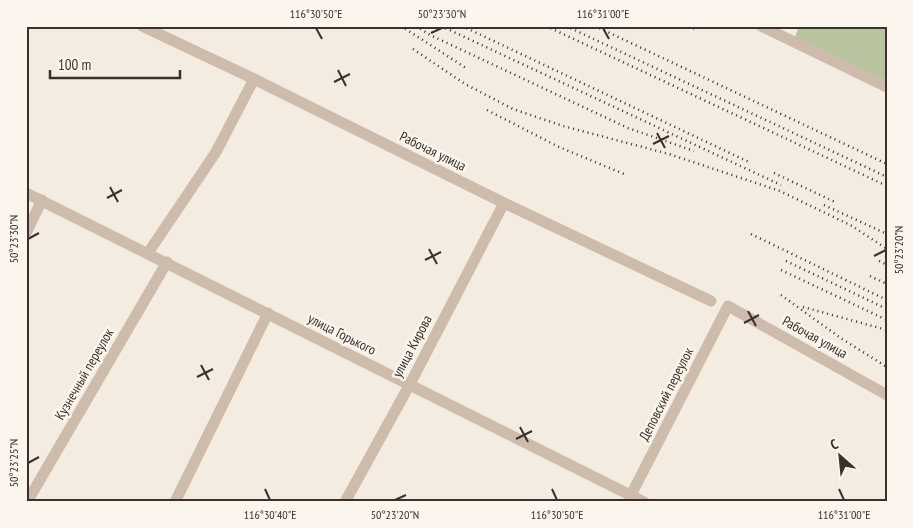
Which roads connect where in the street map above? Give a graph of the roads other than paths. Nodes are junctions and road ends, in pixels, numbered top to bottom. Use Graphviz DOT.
graph roads {
  1 [pos="142,26"];
  2 [pos="761,26"];
  3 [pos="254,79"];
  4 [pos="887,87"];
  5 [pos="26,193"];
  6 [pos="42,200"];
  7 [pos="504,203"];
  8 [pos="26,233"];
  9 [pos="148,253"];
  10 [pos="167,262"];
  11 [pos="711,302"];
  12 [pos="728,306"];
  13 [pos="268,313"];
  14 [pos="410,384"];
  15 [pos="887,395"];
  16 [pos="631,498"];
  17 [pos="27,502"];
  18 [pos="175,502"];
  19 [pos="345,502"];
  20 [pos="644,502"];
  1 -- 3 [label="street, Рабочая улица"];
  2 -- 4 [label="street"];
  3 -- 7 [label="street, Рабочая улица"];
  3 -- 9 [label="street"];
  5 -- 6 [label="street, улица Горького"];
  6 -- 8 [label="street"];
  6 -- 9 [label="street, улица Горького"];
  7 -- 11 [label="street, Рабочая улица"];
  7 -- 14 [label="street, улица Кирова"];
  9 -- 10 [label="street, улица Горького"];
  10 -- 13 [label="street, улица Горького"];
  10 -- 17 [label="street, Кузнечный переулок"];
  12 -- 15 [label="street, Рабочая улица"];
  12 -- 16 [label="street, Деповский переулок"];
  13 -- 14 [label="street, улица Горького"];
  13 -- 18 [label="street"];
  14 -- 16 [label="street, улица Горького"];
  14 -- 19 [label="street, улица Кирова"];
  16 -- 20 [label="street, улица Горького"];
}
